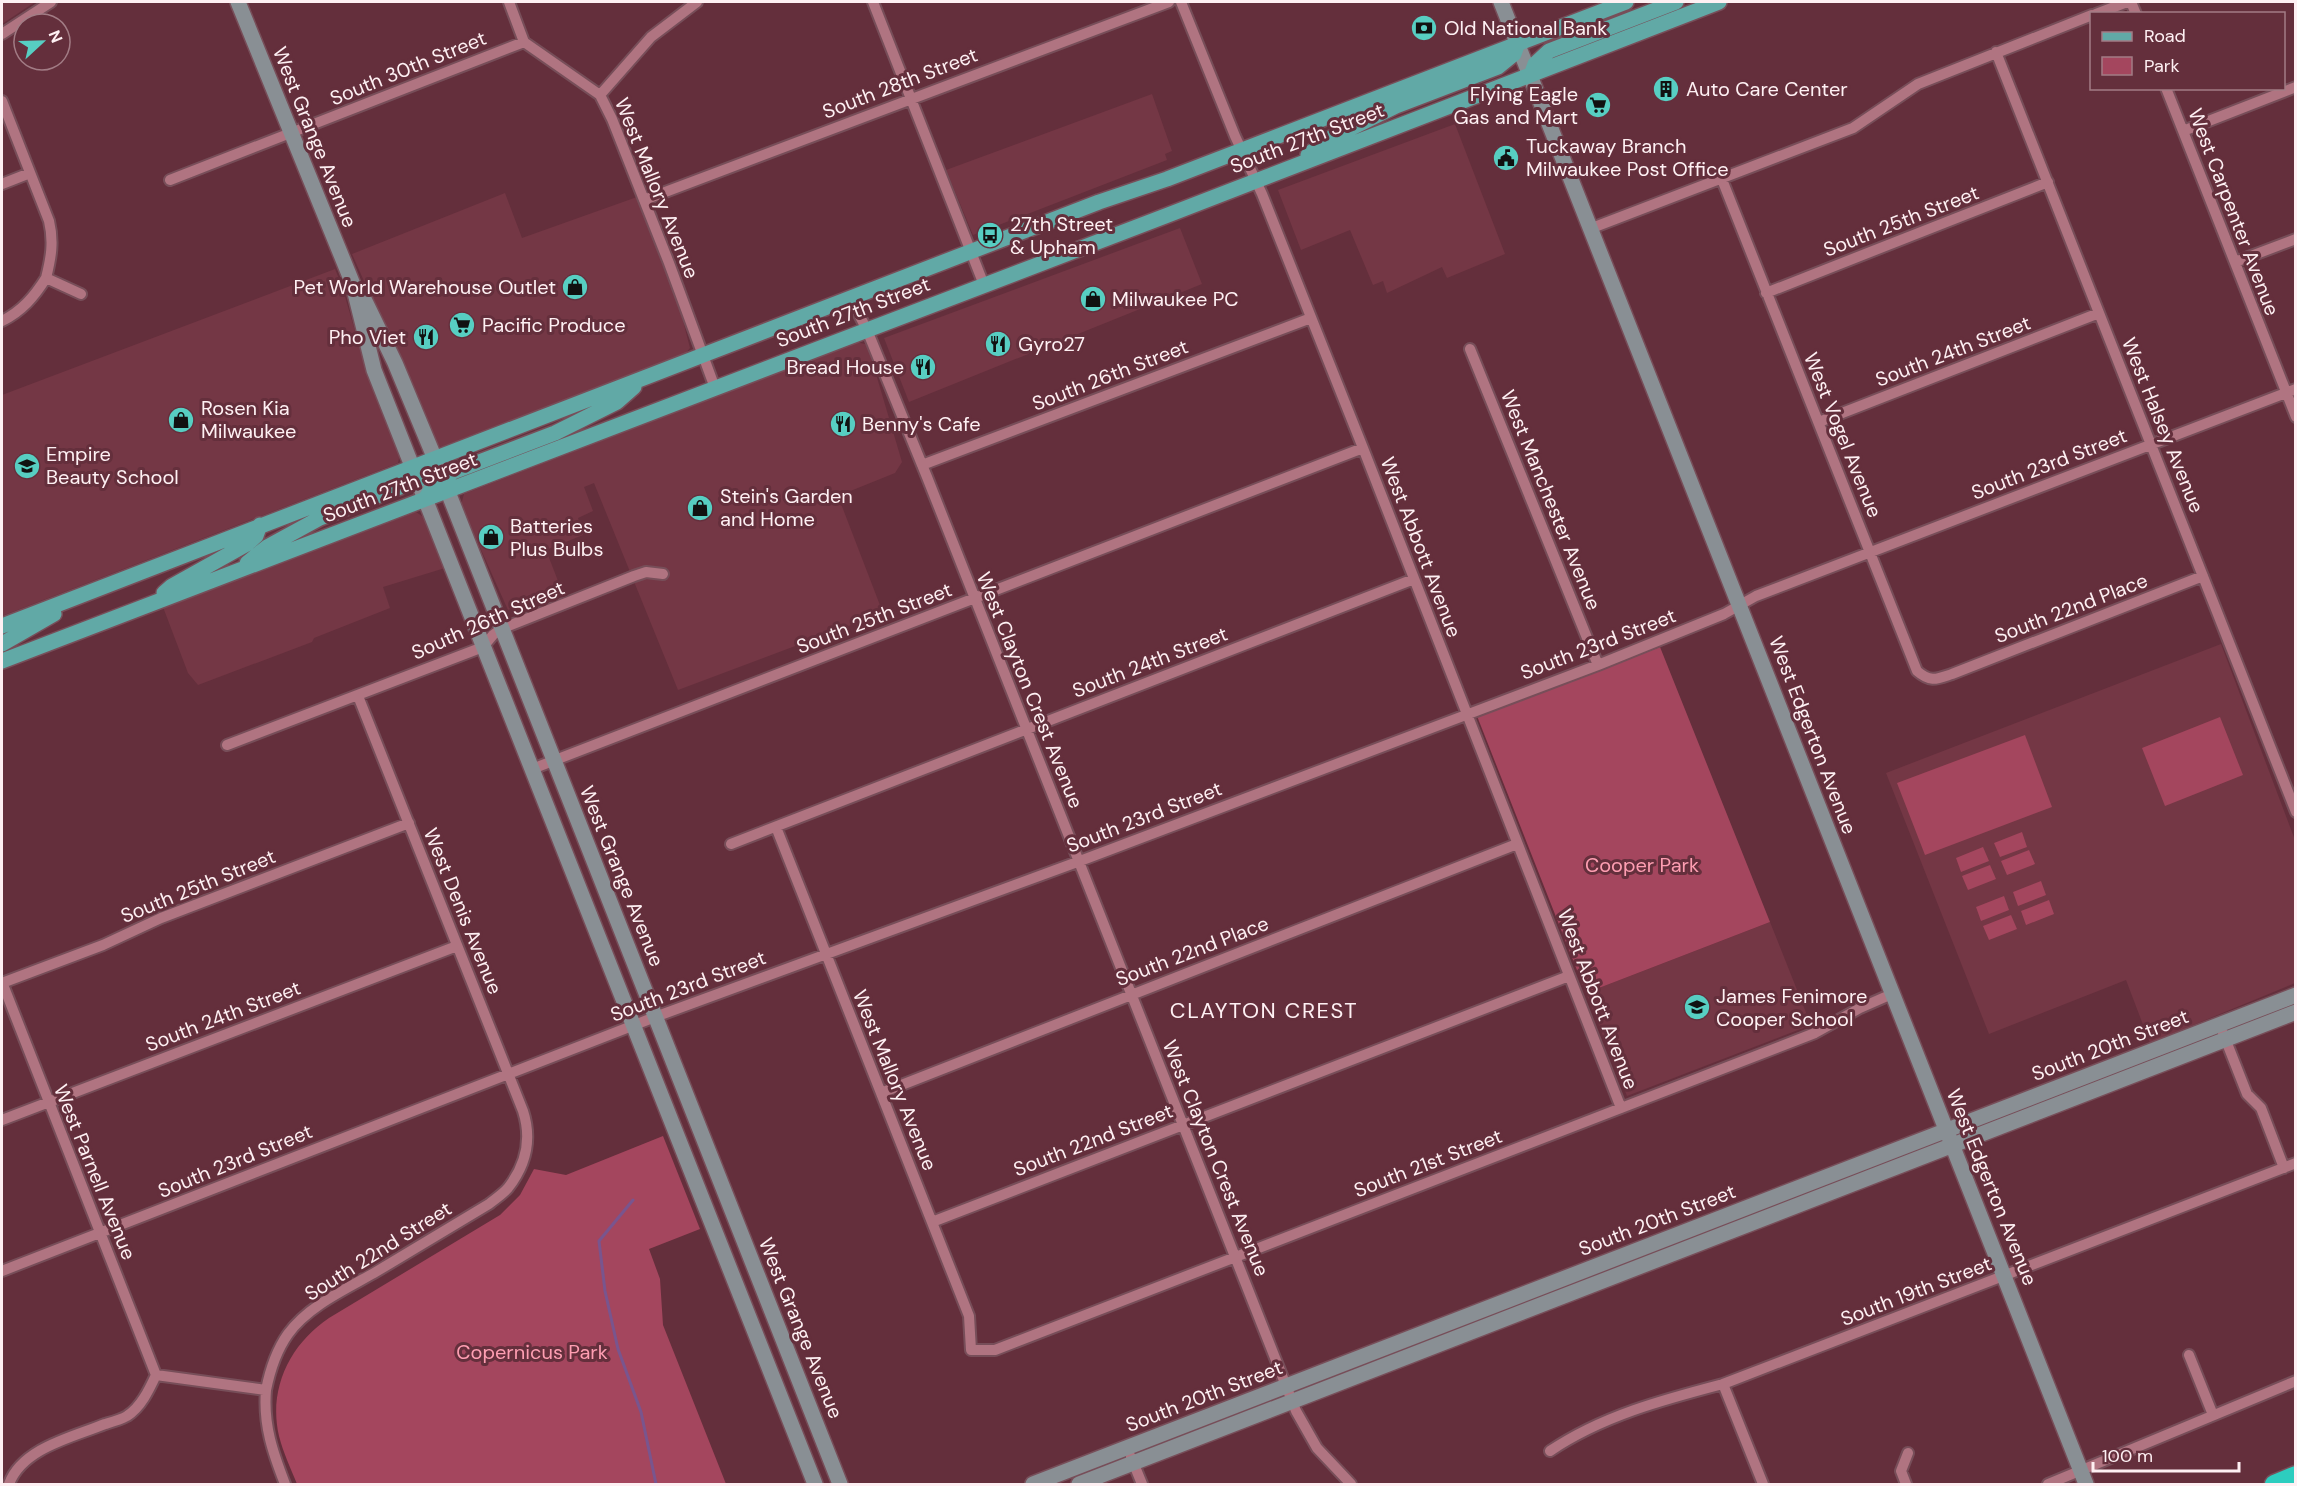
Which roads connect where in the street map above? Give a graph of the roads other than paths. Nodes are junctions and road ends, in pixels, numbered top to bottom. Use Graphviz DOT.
graph roads {
  1 [pos="51,2"];
  2 [pos="238,2"];
  3 [pos="509,2"];
  4 [pos="697,2"];
  5 [pos="873,2"];
  6 [pos="1169,2"];
  7 [pos="1181,2"];
  8 [pos="1501,2"];
  9 [pos="1626,2"];
  10 [pos="1676,2"];
  11 [pos="1719,2"];
  12 [pos="2127,2"];
  13 [pos="2101,12"];
  14 [pos="2090,15"];
  15 [pos="2,34"];
  16 [pos="525,42"];
  17 [pos="1518,43"];
  18 [pos="1996,52"];
  19 [pos="1531,75"];
  20 [pos="2295,87"];
  21 [pos="2167,90"];
  22 [pos="600,95"];
  23 [pos="912,98"];
  24 [pos="2,101"];
  25 [pos="2183,131"];
  26 [pos="291,134"];
  27 [pos="1242,150"];
  28 [pos="1296,164"];
  29 [pos="30,173"];
  30 [pos="1721,177"];
  31 [pos="170,180"];
  32 [pos="1256,180"];
  33 [pos="2048,182"];
  34 [pos="2,184"];
  35 [pos="644,200"];
  36 [pos="1592,228"];
  37 [pos="2295,239"];
  38 [pos="971,252"];
  39 [pos="2235,262"];
  40 [pos="46,278"];
  41 [pos="984,285"];
  42 [pos="354,287"];
  43 [pos="1767,293"];
  44 [pos="81,294"];
  45 [pos="851,299"];
  46 [pos="2099,313"];
  47 [pos="1311,318"];
  48 [pos="2,321"];
  49 [pos="867,330"];
  50 [pos="1470,350"];
  51 [pos="703,356"];
  52 [pos="395,363"];
  53 [pos="374,370"];
  54 [pos="644,379"];
  55 [pos="715,388"];
  56 [pos="2291,391"];
  57 [pos="2295,417"];
  58 [pos="1820,422"];
  59 [pos="2152,444"];
  60 [pos="1363,448"];
  61 [pos="435,459"];
  62 [pos="922,465"];
  63 [pos="416,474"];
  64 [pos="445,485"];
  65 [pos="425,499"];
  66 [pos="260,525"];
  67 [pos="1870,551"];
  68 [pos="471,552"];
  69 [pos="449,560"];
  70 [pos="238,570"];
  71 [pos="663,574"];
  72 [pos="2203,576"];
  73 [pos="1414,579"];
  74 [pos="87,593"];
  75 [pos="974,599"];
  76 [pos="153,603"];
  77 [pos="1739,604"];
  78 [pos="2,626"];
  79 [pos="501,629"];
  80 [pos="2,644"];
  81 [pos="483,646"];
  82 [pos="2,661"];
  83 [pos="1598,665"];
  84 [pos="1952,674"];
  85 [pos="358,696"];
  86 [pos="1466,714"];
  87 [pos="1026,729"];
  88 [pos="228,745"];
  89 [pos="554,761"];
  90 [pos="532,769"];
  91 [pos="2295,812"];
  92 [pos="409,823"];
  93 [pos="776,826"];
  94 [pos="731,844"];
  95 [pos="1517,844"];
  96 [pos="1080,861"];
  97 [pos="457,945"];
  98 [pos="826,954"];
  99 [pos="631,956"];
  100 [pos="610,963"];
  101 [pos="1569,976"];
  102 [pos="2,983"];
  103 [pos="1132,993"];
  104 [pos="1892,994"];
  105 [pos="2295,995"];
  106 [pos="2295,1012"];
  107 [pos="655,1017"];
  108 [pos="2220,1024"];
  109 [pos="635,1025"];
  110 [pos="2226,1040"];
  111 [pos="508,1073"];
  112 [pos="677,1073"];
  113 [pos="657,1081"];
  114 [pos="881,1093"];
  115 [pos="48,1103"];
  116 [pos="1621,1108"];
  117 [pos="2,1120"];
  118 [pos="1183,1124"];
  119 [pos="1947,1130"];
  120 [pos="529,1141"];
  121 [pos="1953,1146"];
  122 [pos="2295,1163"];
  123 [pos="2284,1168"];
  124 [pos="932,1221"];
  125 [pos="100,1234"];
  126 [pos="1236,1257"];
  127 [pos="2,1271"];
  128 [pos="2005,1276"];
  129 [pos="762,1286"];
  130 [pos="740,1294"];
  131 [pos="971,1350"];
  132 [pos="2189,1355"];
  133 [pos="156,1375"];
  134 [pos="2295,1381"];
  135 [pos="1723,1384"];
  136 [pos="1286,1386"];
  137 [pos="266,1390"];
  138 [pos="1292,1402"];
  139 [pos="2212,1415"];
  140 [pos="1128,1448"];
  141 [pos="1550,1451"];
  142 [pos="1908,1453"];
  143 [pos="1134,1463"];
  144 [pos="2295,1475"];
  145 [pos="2084,1478"];
  146 [pos="9,1485"];
  147 [pos="285,1485"];
  148 [pos="815,1485"];
  149 [pos="840,1485"];
  150 [pos="1033,1485"];
  151 [pos="1079,1485"];
  152 [pos="1142,1485"];
  153 [pos="1351,1485"];
  154 [pos="1763,1485"];
  155 [pos="1906,1485"];
  156 [pos="2048,1485"];
  157 [pos="2274,1485"];
  1 -- 15 [label="street"];
  2 -- 26 [label="street, West Grange Avenue"];
  3 -- 16 [label="street"];
  4 -- 22 [label="street"];
  5 -- 23 [label="street"];
  6 -- 23 [label="street, South 28th Street"];
  7 -- 27 [label="street, West Abbott Avenue"];
  8 -- 17 [label="street, West Edgerton Avenue"];
  9 -- 17 [label="main road, South 27th Street"];
  10 -- 19 [label="main road"];
  11 -- 19 [label="main road, South 27th Street"];
  12 -- 13 [label="street"];
  14 -- 18 [label="street"];
  16 -- 22 [label="street, West Mallory Avenue"];
  16 -- 26 [label="street, South 30th Street"];
  17 -- 19 [label="street, West Edgerton Avenue"];
  17 -- 27 [label="main road, South 27th Street"];
  17 -- 28 [label="main road"];
  18 -- 30 [label="street"];
  18 -- 33 [label="street, West Halsey Avenue"];
  19 -- 28 [label="main road, South 27th Street"];
  19 -- 36 [label="street, West Edgerton Avenue"];
  20 -- 25 [label="street"];
  21 -- 25 [label="street, West Carpenter Avenue"];
  22 -- 35 [label="street, West Mallory Avenue"];
  23 -- 35 [label="street, South 28th Street"];
  23 -- 38 [label="street"];
  24 -- 29 [label="street"];
  25 -- 39 [label="street, West Carpenter Avenue"];
  26 -- 31 [label="street, South 30th Street"];
  26 -- 42 [label="street, West Grange Avenue"];
  27 -- 32 [label="street, West Abbott Avenue"];
  27 -- 38 [label="main road, South 27th Street"];
  28 -- 32 [label="main road, South 27th Street"];
  29 -- 34 [label="street"];
  29 -- 40 [label="street"];
  30 -- 36 [label="street"];
  30 -- 43 [label="street, West Vogel Avenue"];
  32 -- 41 [label="main road, South 27th Street"];
  32 -- 47 [label="street, West Abbott Avenue"];
  33 -- 43 [label="street, South 25th Street"];
  33 -- 46 [label="street, West Halsey Avenue"];
  35 -- 51 [label="street, West Mallory Avenue"];
  36 -- 77 [label="street, West Edgerton Avenue"];
  37 -- 39 [label="street"];
  38 -- 41 [label="street"];
  38 -- 45 [label="main road, South 27th Street"];
  39 -- 56 [label="street, West Carpenter Avenue"];
  40 -- 44 [label="street"];
  40 -- 48 [label="street"];
  41 -- 49 [label="main road, South 27th Street"];
  42 -- 52 [label="street, West Grange Avenue"];
  42 -- 53 [label="street, West Grange Avenue"];
  43 -- 58 [label="street, West Vogel Avenue"];
  45 -- 49 [label="street, West Clayton Crest Avenue"];
  45 -- 51 [label="main road, South 27th Street"];
  46 -- 58 [label="street, South 24th Street"];
  46 -- 59 [label="street, West Halsey Avenue"];
  47 -- 60 [label="street, West Abbott Avenue"];
  47 -- 62 [label="street, South 26th Street"];
  49 -- 55 [label="main road, South 27th Street"];
  49 -- 62 [label="street, West Clayton Crest Avenue"];
  50 -- 83 [label="street, West Manchester Avenue"];
  51 -- 54 [label="main road, South 27th Street"];
  51 -- 55 [label="street, West Mallory Avenue"];
  52 -- 53 [label="street"];
  52 -- 61 [label="street, West Grange Avenue"];
  53 -- 63 [label="street, West Grange Avenue"];
  54 -- 61 [label="main road, South 27th Street"];
  54 -- 64 [label="main road"];
  55 -- 64 [label="main road, South 27th Street"];
  56 -- 57 [label="street, West Carpenter Avenue"];
  56 -- 59 [label="street, South 23rd Street"];
  58 -- 67 [label="street, West Vogel Avenue"];
  59 -- 67 [label="street, South 23rd Street"];
  59 -- 72 [label="street, West Halsey Avenue"];
  60 -- 73 [label="street, West Abbott Avenue"];
  60 -- 75 [label="street, South 25th Street"];
  61 -- 63 [label="main road"];
  61 -- 64 [label="street, West Grange Avenue"];
  62 -- 75 [label="street, West Clayton Crest Avenue"];
  63 -- 65 [label="street, West Grange Avenue"];
  63 -- 66 [label="main road, South 27th Street"];
  63 -- 70 [label="main road"];
  64 -- 65 [label="main road, South 27th Street"];
  64 -- 68 [label="street, West Grange Avenue"];
  65 -- 69 [label="street, West Grange Avenue"];
  65 -- 70 [label="main road, South 27th Street"];
  66 -- 74 [label="main road, South 27th Street"];
  66 -- 76 [label="main road"];
  67 -- 77 [label="street, South 23rd Street"];
  67 -- 84 [label="street, West Vogel Avenue"];
  68 -- 69 [label="street"];
  68 -- 79 [label="street, West Grange Avenue"];
  69 -- 81 [label="street, West Grange Avenue"];
  70 -- 76 [label="main road, South 27th Street"];
  71 -- 79 [label="street, South 26th Street"];
  72 -- 84 [label="street, South 22nd Place"];
  72 -- 91 [label="street, West Halsey Avenue"];
  73 -- 86 [label="street, West Abbott Avenue"];
  73 -- 87 [label="street, South 24th Street"];
  74 -- 78 [label="main road, South 27th Street"];
  74 -- 80 [label="main road"];
  75 -- 87 [label="street, West Clayton Crest Avenue"];
  75 -- 89 [label="street, South 25th Street"];
  76 -- 82 [label="main road, South 27th Street"];
  77 -- 83 [label="street, South 23rd Street"];
  77 -- 104 [label="street, West Edgerton Avenue"];
  79 -- 81 [label="street, South 26th Street"];
  79 -- 89 [label="street, West Grange Avenue"];
  81 -- 85 [label="street, South 26th Street"];
  81 -- 90 [label="street, West Grange Avenue"];
  83 -- 86 [label="street, South 23rd Street"];
  85 -- 88 [label="street, South 26th Street"];
  85 -- 92 [label="street, West Denis Avenue"];
  86 -- 95 [label="street, West Abbott Avenue"];
  86 -- 96 [label="street, South 23rd Street"];
  87 -- 93 [label="street, South 24th Street"];
  87 -- 96 [label="street, West Clayton Crest Avenue"];
  89 -- 90 [label="street, South 25th Street"];
  89 -- 99 [label="street, West Grange Avenue"];
  90 -- 100 [label="street, West Grange Avenue"];
  92 -- 97 [label="street, West Denis Avenue"];
  92 -- 102 [label="street, South 25th Street"];
  93 -- 94 [label="street, South 24th Street"];
  93 -- 98 [label="street, West Mallory Avenue"];
  95 -- 101 [label="street, West Abbott Avenue"];
  95 -- 103 [label="street, South 22nd Place"];
  96 -- 98 [label="street, South 23rd Street"];
  96 -- 103 [label="street, West Clayton Crest Avenue"];
  97 -- 111 [label="street, West Denis Avenue"];
  97 -- 115 [label="street, South 24th Street"];
  98 -- 107 [label="street, South 23rd Street"];
  98 -- 114 [label="street, West Mallory Avenue"];
  99 -- 100 [label="street"];
  99 -- 107 [label="street, West Grange Avenue"];
  100 -- 109 [label="street, West Grange Avenue"];
  101 -- 116 [label="street, West Abbott Avenue"];
  101 -- 118 [label="street, South 22nd Street"];
  102 -- 115 [label="street, West Parnell Avenue"];
  103 -- 114 [label="street, South 22nd Place"];
  103 -- 118 [label="street, West Clayton Crest Avenue"];
  104 -- 116 [label="street, South 21st Street"];
  104 -- 119 [label="street, West Edgerton Avenue"];
  105 -- 108 [label="street, South 20th Street"];
  106 -- 110 [label="street, South 20th Street"];
  107 -- 109 [label="street, South 23rd Street"];
  107 -- 112 [label="street, West Grange Avenue"];
  108 -- 110 [label="street"];
  108 -- 119 [label="street, South 20th Street"];
  109 -- 111 [label="street, South 23rd Street"];
  109 -- 113 [label="street, West Grange Avenue"];
  110 -- 121 [label="street, South 20th Street"];
  110 -- 123 [label="street"];
  111 -- 120 [label="street, West Denis Avenue"];
  111 -- 125 [label="street, South 23rd Street"];
  112 -- 113 [label="street"];
  112 -- 129 [label="street, West Grange Avenue"];
  113 -- 130 [label="street, West Grange Avenue"];
  114 -- 124 [label="street, West Mallory Avenue"];
  115 -- 117 [label="street, South 24th Street"];
  115 -- 125 [label="street, West Parnell Avenue"];
  116 -- 126 [label="street, South 21st Street"];
  118 -- 124 [label="street, South 22nd Street"];
  118 -- 126 [label="street, West Clayton Crest Avenue"];
  119 -- 121 [label="street, West Edgerton Avenue"];
  119 -- 136 [label="street, South 20th Street"];
  120 -- 137 [label="street, South 22nd Street"];
  121 -- 128 [label="street, West Edgerton Avenue"];
  121 -- 138 [label="street, South 20th Street"];
  122 -- 123 [label="street, South 19th Street"];
  123 -- 128 [label="street, South 19th Street"];
  124 -- 131 [label="street, West Mallory Avenue"];
  125 -- 127 [label="street, South 23rd Street"];
  125 -- 133 [label="street, West Parnell Avenue"];
  126 -- 131 [label="street, South 21st Street"];
  126 -- 136 [label="street, West Clayton Crest Avenue"];
  128 -- 135 [label="street, South 19th Street"];
  128 -- 145 [label="street, West Edgerton Avenue"];
  129 -- 130 [label="street"];
  129 -- 149 [label="street, West Grange Avenue"];
  130 -- 148 [label="street, West Grange Avenue"];
  132 -- 139 [label="street"];
  133 -- 137 [label="street"];
  133 -- 146 [label="street"];
  134 -- 139 [label="street"];
  135 -- 141 [label="street, South 19th Street"];
  135 -- 154 [label="street"];
  136 -- 138 [label="street, West Clayton Crest Avenue"];
  136 -- 140 [label="street, South 20th Street"];
  137 -- 147 [label="street, South 22nd Street"];
  138 -- 143 [label="street, South 20th Street"];
  138 -- 153 [label="street, West Clayton Crest Avenue"];
  139 -- 145 [label="street"];
  140 -- 143 [label="street"];
  140 -- 150 [label="street, South 20th Street"];
  142 -- 155 [label="street"];
  143 -- 151 [label="street, South 20th Street"];
  143 -- 152 [label="street"];
  144 -- 157 [label="highway"];
  145 -- 156 [label="street"];
}
